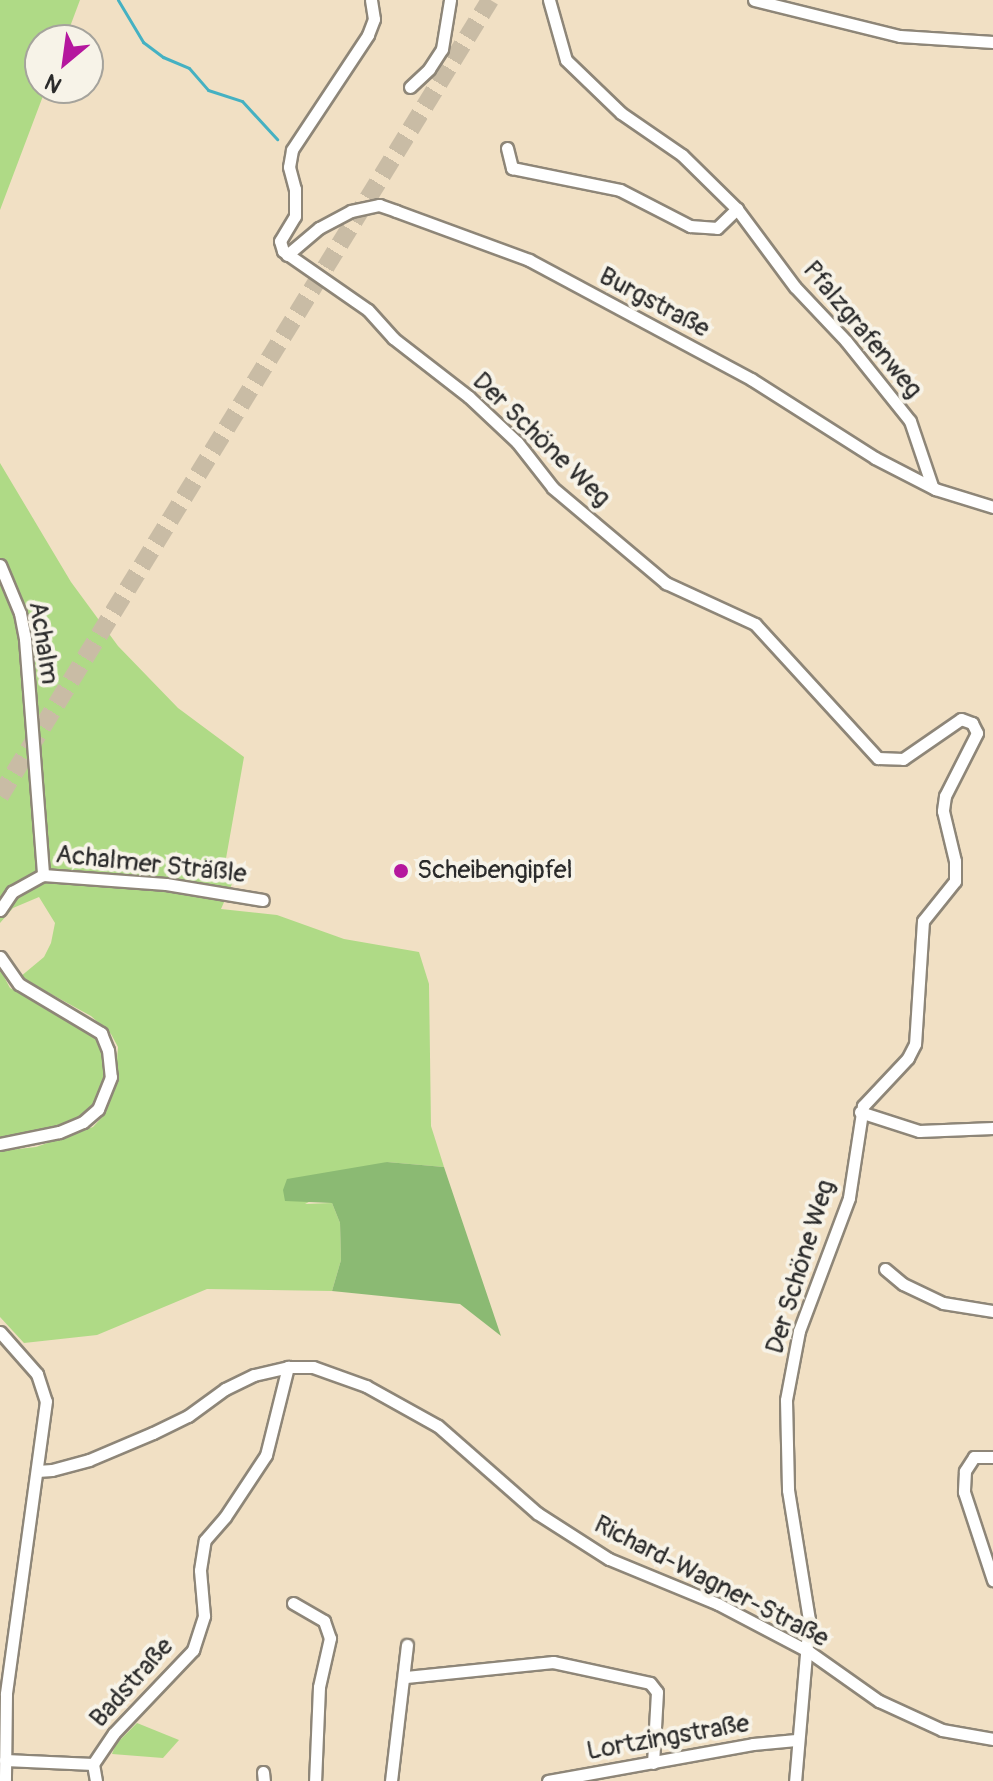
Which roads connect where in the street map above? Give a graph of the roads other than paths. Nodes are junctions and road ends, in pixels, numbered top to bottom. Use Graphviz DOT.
graph roads {
  1 [pos="371,0"];
  2 [pos="450,0"];
  3 [pos="549,0"];
  4 [pos="754,0"];
  5 [pos="993,42"];
  6 [pos="410,87"];
  7 [pos="507,148"];
  8 [pos="737,209"];
  9 [pos="287,255"];
  10 [pos="935,489"];
  11 [pos="993,507"];
  12 [pos="0,565"];
  13 [pos="43,875"];
  14 [pos="263,900"];
  15 [pos="0,910"];
  16 [pos="0,957"];
  17 [pos="860,1112"];
  18 [pos="993,1128"];
  19 [pos="0,1144"];
  20 [pos="885,1269"];
  21 [pos="993,1311"];
  22 [pos="0,1332"];
  23 [pos="288,1367"];
  24 [pos="993,1457"];
  25 [pos="37,1471"];
  26 [pos="993,1580"];
  27 [pos="293,1603"];
  28 [pos="407,1645"];
  29 [pos="808,1651"];
  30 [pos="406,1677"];
  31 [pos="993,1739"];
  32 [pos="796,1740"];
  33 [pos="5,1760"];
  34 [pos="653,1763"];
  35 [pos="93,1764"];
  36 [pos="5,1781"];
  37 [pos="96,1781"];
  38 [pos="315,1781"];
  39 [pos="391,1781"];
  40 [pos="548,1781"];
  41 [pos="795,1781"];
  1 -- 9 [label="street"];
  2 -- 6 [label="street"];
  3 -- 8 [label="street, Pfalzgrafenweg"];
  4 -- 5 [label="street"];
  7 -- 8 [label="street"];
  8 -- 10 [label="street, Pfalzgrafenweg"];
  9 -- 10 [label="street, Burgstraße"];
  9 -- 17 [label="street, Der Schöne Weg"];
  10 -- 11 [label="street, Burgstraße"];
  12 -- 13 [label="street, Achalm"];
  13 -- 14 [label="street, Achalmer Sträßle"];
  13 -- 15 [label="street, Achalmer Sträßle"];
  16 -- 19 [label="street"];
  17 -- 18 [label="street"];
  17 -- 29 [label="street, Der Schöne Weg"];
  20 -- 21 [label="street"];
  22 -- 25 [label="street"];
  23 -- 25 [label="street, Richard-Wagner-Straße"];
  23 -- 29 [label="street, Richard-Wagner-Straße"];
  23 -- 35 [label="street, Badstraße"];
  24 -- 26 [label="street"];
  25 -- 33 [label="street"];
  27 -- 38 [label="street"];
  28 -- 30 [label="street"];
  29 -- 31 [label="street, Richard-Wagner-Straße"];
  29 -- 32 [label="street, Der Schöne Weg"];
  30 -- 34 [label="street"];
  30 -- 39 [label="street"];
  32 -- 34 [label="street, Lortzingstraße"];
  32 -- 41 [label="street, Der Schöne Weg"];
  33 -- 35 [label="street, Badstraße"];
  33 -- 36 [label="street"];
  34 -- 40 [label="street, Lortzingstraße"];
  35 -- 37 [label="street, Badstraße"];
}
